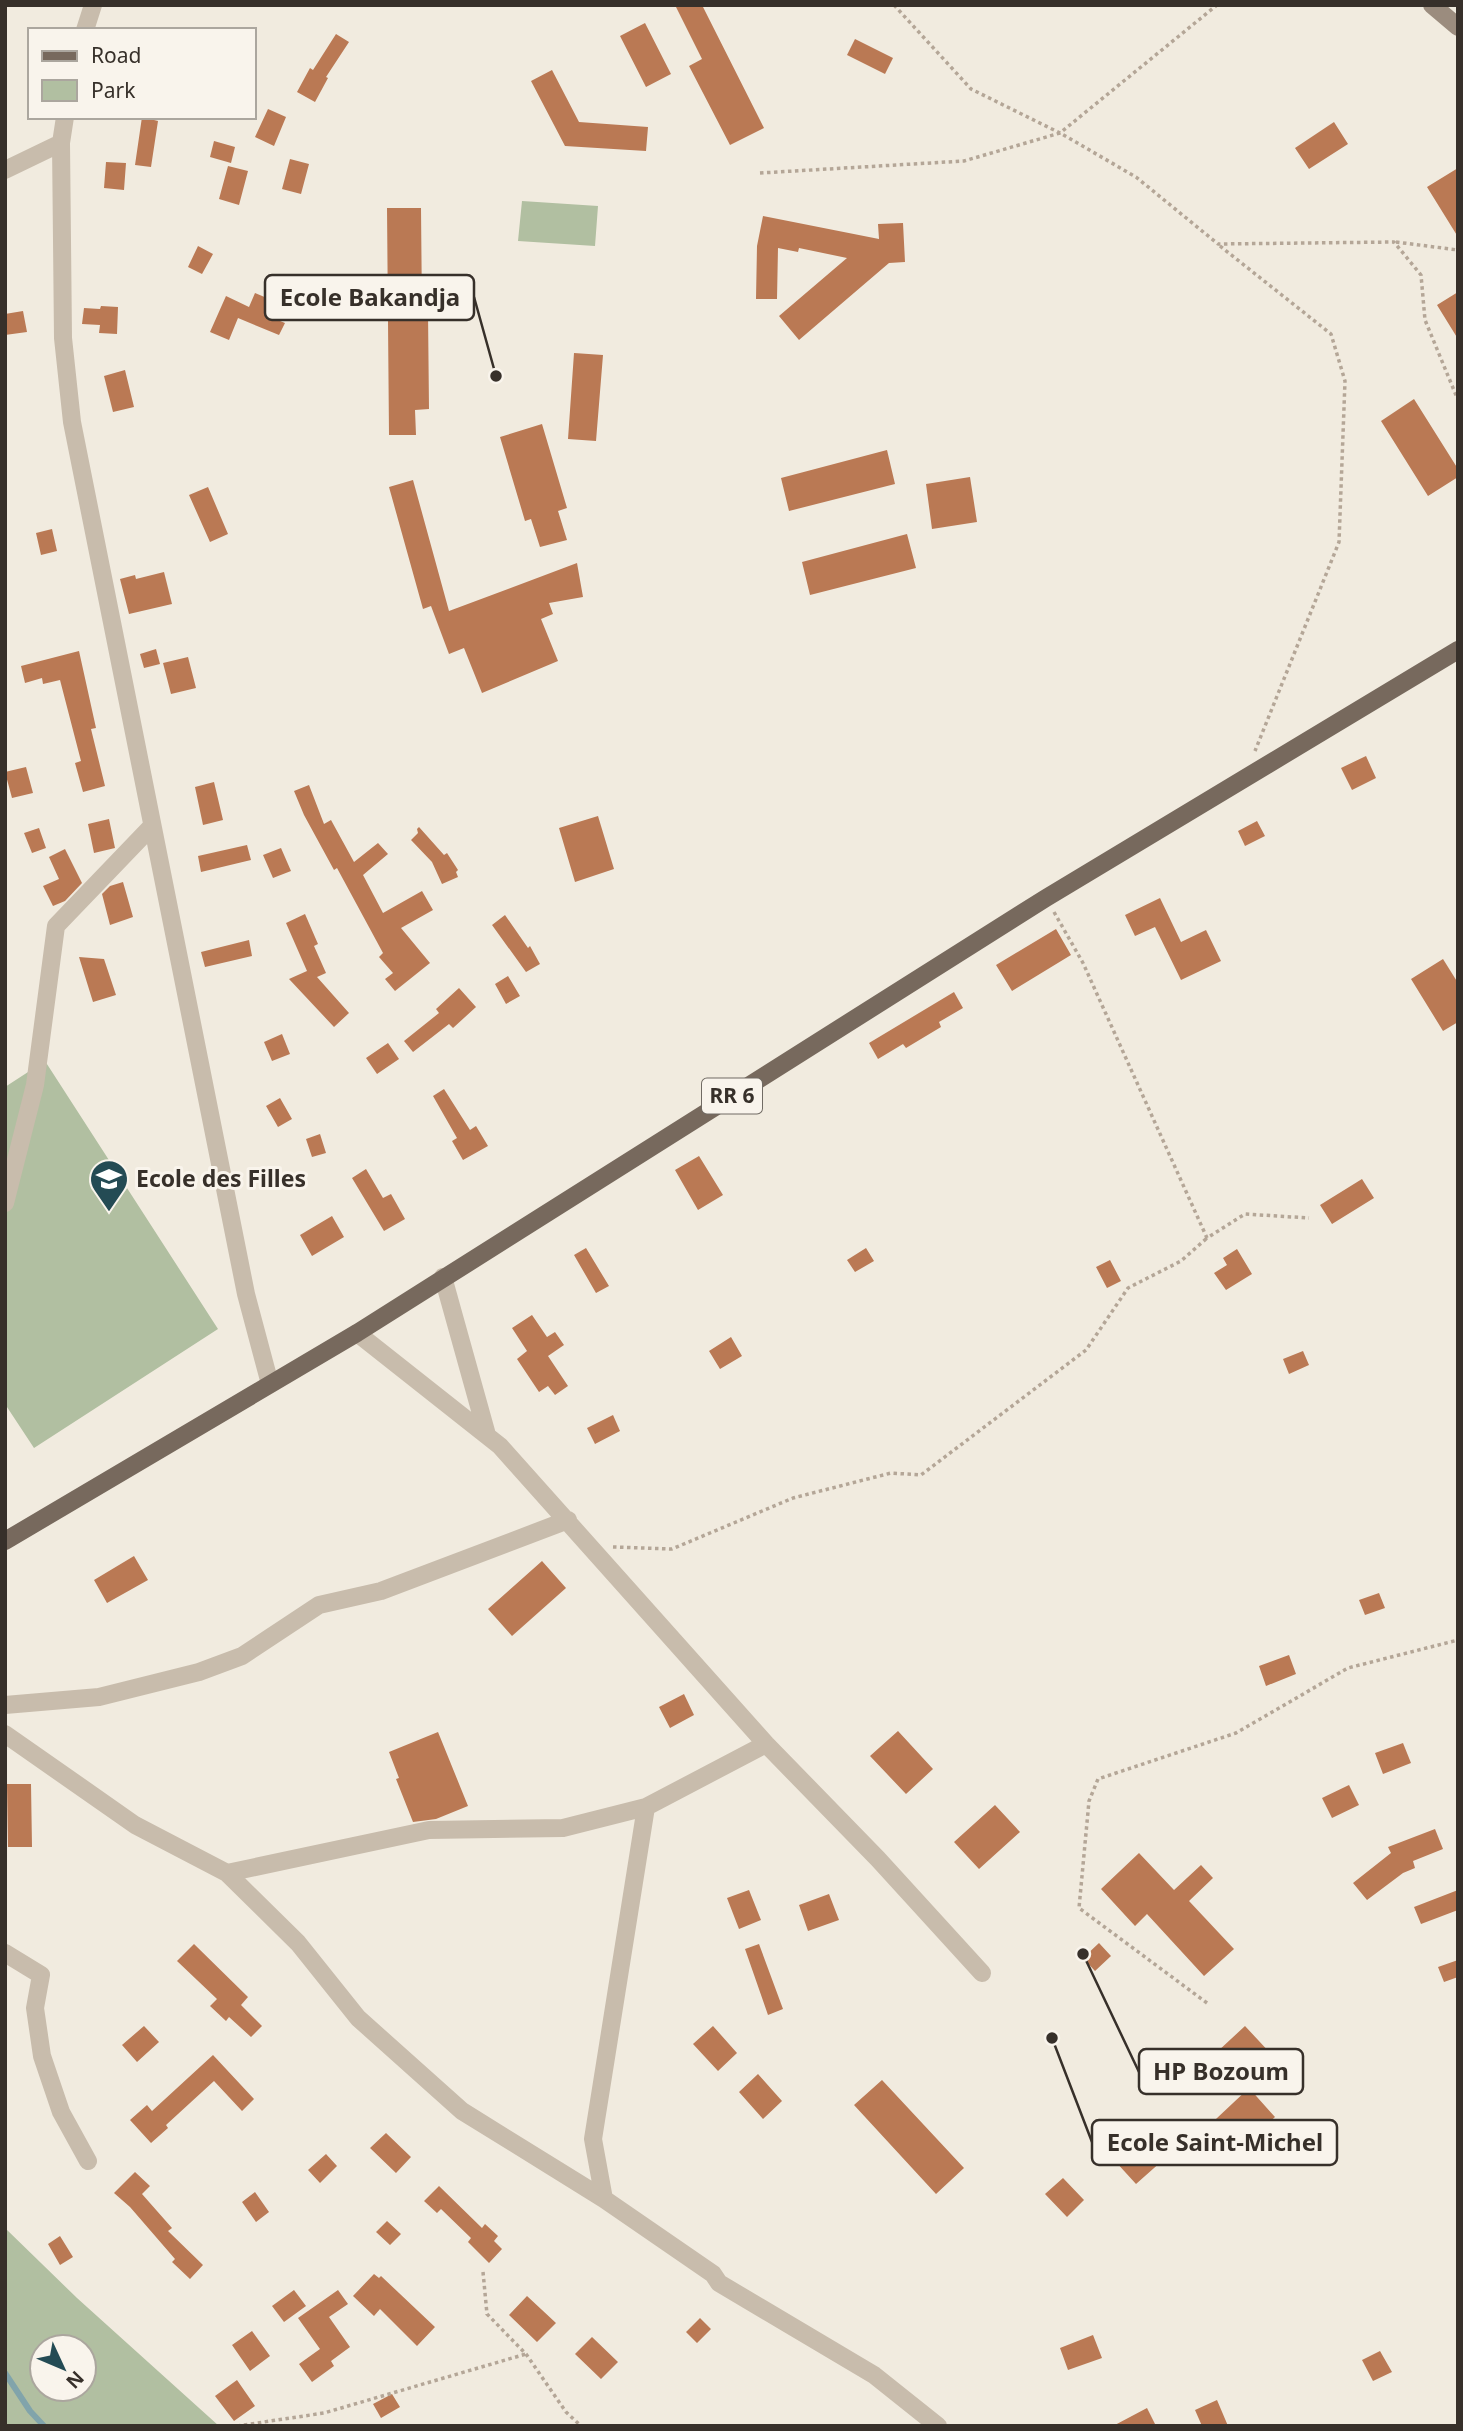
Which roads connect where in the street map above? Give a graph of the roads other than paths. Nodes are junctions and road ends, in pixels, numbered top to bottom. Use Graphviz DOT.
graph roads {
  1 [pos="93,5"];
  2 [pos="1432,5"];
  3 [pos="1458,27"];
  4 [pos="86,28"];
  5 [pos="65,119"];
  6 [pos="61,143"];
  7 [pos="5,170"];
  8 [pos="1458,650"];
  9 [pos="152,826"];
  10 [pos="5,1203"];
  11 [pos="443,1277"];
  12 [pos="357,1333"];
  13 [pos="270,1384"];
  14 [pos="487,1435"];
  15 [pos="568,1520"];
  16 [pos="5,1541"];
  17 [pos="5,1705"];
  18 [pos="5,1734"];
  19 [pos="766,1744"];
  20 [pos="646,1807"];
  21 [pos="227,1873"];
  22 [pos="5,1953"];
  23 [pos="982,1973"];
  24 [pos="89,2161"];
  25 [pos="604,2199"];
  26 [pos="938,2426"];
  1 -- 4 [label="street"];
  2 -- 3 [label="main road"];
  5 -- 6 [label="street"];
  6 -- 7 [label="street"];
  6 -- 9 [label="street"];
  8 -- 11 [label="main road, RR 6"];
  9 -- 10 [label="street"];
  9 -- 13 [label="street"];
  11 -- 12 [label="main road, RR 6"];
  11 -- 14 [label="street"];
  12 -- 13 [label="main road, RR 6"];
  12 -- 14 [label="street"];
  13 -- 16 [label="main road, RR 6"];
  14 -- 15 [label="street"];
  15 -- 17 [label="street"];
  15 -- 19 [label="street"];
  18 -- 21 [label="street"];
  19 -- 20 [label="street"];
  19 -- 23 [label="street"];
  20 -- 21 [label="street"];
  20 -- 25 [label="street"];
  21 -- 25 [label="street"];
  22 -- 24 [label="street"];
  25 -- 26 [label="street"];
}
